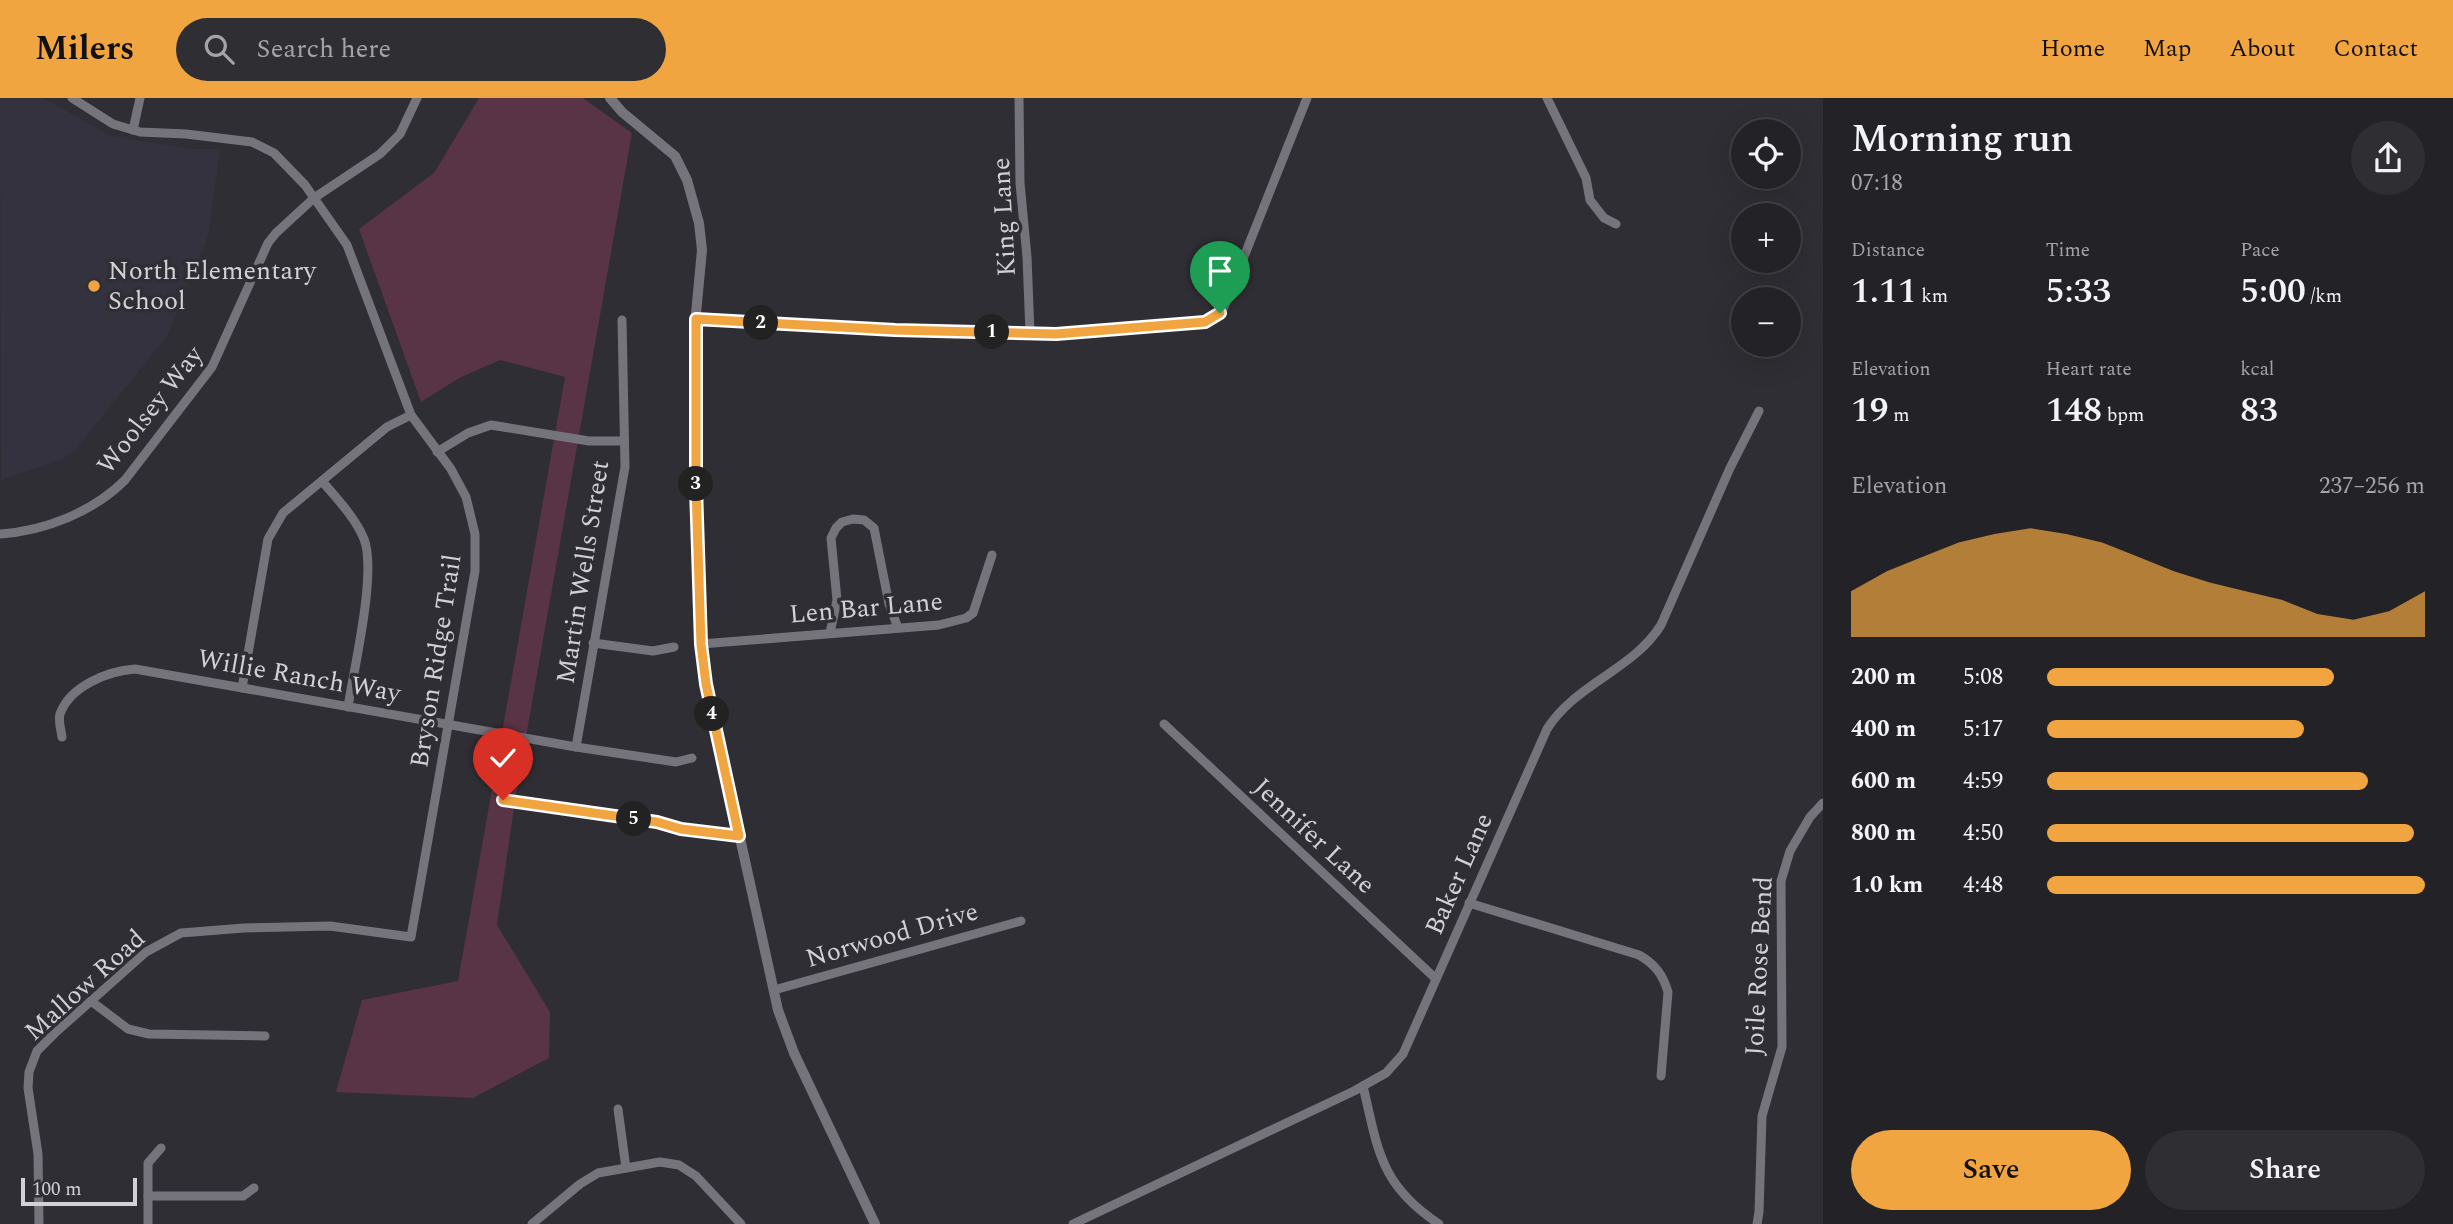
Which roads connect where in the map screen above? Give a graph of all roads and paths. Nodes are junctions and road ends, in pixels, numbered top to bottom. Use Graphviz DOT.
graph roads {
  1 [pos="72,98"];
  2 [pos="140,98"];
  3 [pos="418,98"];
  4 [pos="610,98"];
  5 [pos="1019,98"];
  6 [pos="1307,98"];
  7 [pos="1547,98"];
  8 [pos="133,130"];
  9 [pos="314,198"];
  10 [pos="1616,223"];
  11 [pos="696,319"];
  12 [pos="622,320"];
  13 [pos="1030,333"];
  14 [pos="1759,411"];
  15 [pos="411,415"];
  16 [pos="624,441"];
  17 [pos="438,452"];
  18 [pos="323,481"];
  19 [pos="0,534"];
  20 [pos="992,555"];
  21 [pos="898,628"];
  22 [pos="830,633"];
  23 [pos="593,643"];
  24 [pos="701,644"];
  25 [pos="674,647"];
  26 [pos="243,688"];
  27 [pos="348,706"];
  28 [pos="448,724"];
  29 [pos="1164,724"];
  30 [pos="62,737"];
  31 [pos="576,747"];
  32 [pos="692,758"];
  33 [pos="503,800"];
  34 [pos="1823,803"];
  35 [pos="739,836"];
  36 [pos="1469,903"];
  37 [pos="1021,921"];
  38 [pos="411,937"];
  39 [pos="1435,978"];
  40 [pos="774,990"];
  41 [pos="91,1001"];
  42 [pos="265,1036"];
  43 [pos="1661,1076"];
  44 [pos="1363,1086"];
  45 [pos="618,1109"];
  46 [pos="161,1148"];
  47 [pos="626,1168"];
  48 [pos="254,1188"];
  49 [pos="148,1196"];
  50 [pos="39,1224"];
  51 [pos="148,1224"];
  52 [pos="532,1224"];
  53 [pos="741,1224"];
  54 [pos="875,1224"];
  55 [pos="1073,1224"];
  56 [pos="1439,1224"];
  57 [pos="1757,1224"];
  1 -- 8 [label="street, Bryson Ridge Trail"];
  2 -- 8 [label="street"];
  3 -- 9 [label="street, Woolsey Way"];
  4 -- 11 [label="street"];
  5 -- 13 [label="street, King Lane"];
  6 -- 13 [label="street"];
  7 -- 10 [label="street"];
  8 -- 9 [label="street, Bryson Ridge Trail"];
  9 -- 15 [label="street, Bryson Ridge Trail"];
  9 -- 19 [label="street, Woolsey Way"];
  11 -- 13 [label="street"];
  11 -- 24 [label="street"];
  12 -- 16 [label="street, Martin Wells Street"];
  14 -- 36 [label="street, Baker Lane"];
  15 -- 17 [label="street, Bryson Ridge Trail"];
  15 -- 18 [label="street"];
  16 -- 17 [label="street"];
  16 -- 23 [label="street, Martin Wells Street"];
  17 -- 28 [label="street, Bryson Ridge Trail"];
  18 -- 26 [label="street"];
  18 -- 27 [label="street"];
  20 -- 21 [label="street, Len Bar Lane"];
  21 -- 22 [label="street, Len Bar Lane"];
  21 -- 22 [label="street"];
  22 -- 24 [label="street, Len Bar Lane"];
  23 -- 25 [label="street"];
  23 -- 31 [label="street, Martin Wells Street"];
  24 -- 35 [label="street"];
  26 -- 27 [label="street, Willie Ranch Way"];
  26 -- 30 [label="street, Willie Ranch Way"];
  27 -- 28 [label="street, Willie Ranch Way"];
  28 -- 31 [label="street, Willie Ranch Way"];
  28 -- 38 [label="street, Bryson Ridge Trail"];
  29 -- 39 [label="street, Jennifer Lane"];
  31 -- 32 [label="street, Willie Ranch Way"];
  33 -- 35 [label="street"];
  34 -- 57 [label="street, Joile Rose Bend"];
  35 -- 40 [label="street"];
  36 -- 39 [label="street, Baker Lane"];
  36 -- 43 [label="street"];
  37 -- 40 [label="street, Norwood Drive"];
  38 -- 41 [label="street, Mallow Road"];
  39 -- 44 [label="street, Baker Lane"];
  40 -- 54 [label="street"];
  41 -- 42 [label="street"];
  41 -- 50 [label="street, Mallow Road"];
  44 -- 55 [label="street, Baker Lane"];
  44 -- 56 [label="street"];
  45 -- 47 [label="street"];
  46 -- 49 [label="street"];
  47 -- 52 [label="street"];
  47 -- 53 [label="street"];
  48 -- 49 [label="street"];
  49 -- 51 [label="street"];
}
